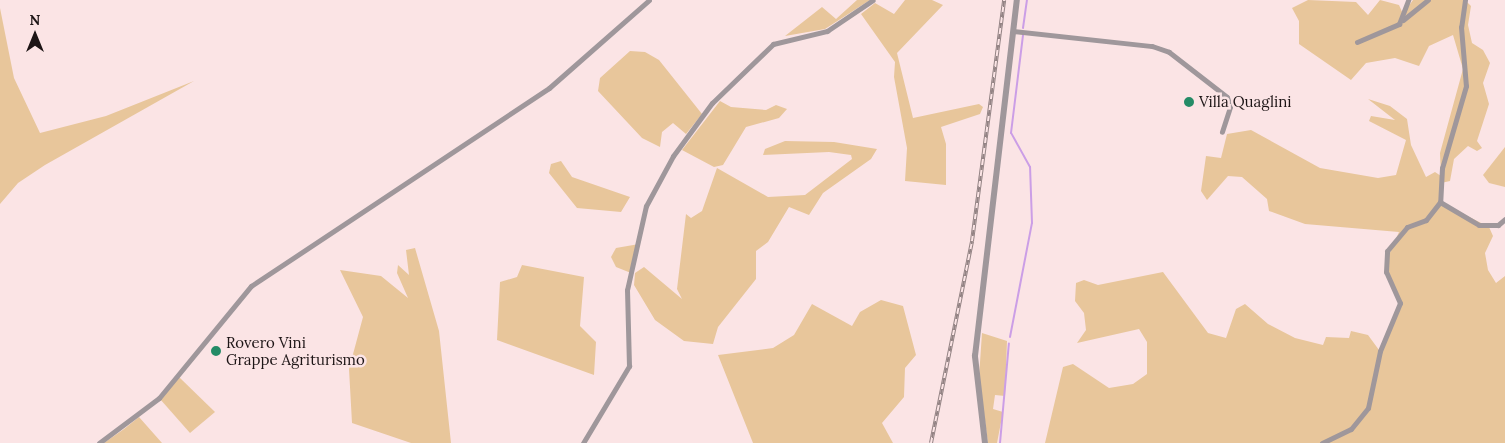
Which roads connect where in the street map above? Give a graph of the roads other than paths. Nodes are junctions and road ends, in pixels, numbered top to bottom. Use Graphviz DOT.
graph roads {
  1 [pos="648,0"];
  2 [pos="872,0"];
  3 [pos="1017,0"];
  4 [pos="1408,0"];
  5 [pos="1428,0"];
  6 [pos="1465,0"];
  7 [pos="1399,24"];
  8 [pos="1013,31"];
  9 [pos="1357,42"];
  10 [pos="1222,132"];
  11 [pos="1440,202"];
  12 [pos="1505,219"];
  13 [pos="99,443"];
  14 [pos="583,443"];
  15 [pos="985,443"];
  16 [pos="1322,443"];
  1 -- 13 [label="street"];
  2 -- 14 [label="street"];
  3 -- 8 [label="street"];
  4 -- 7 [label="street"];
  5 -- 7 [label="street"];
  6 -- 11 [label="street"];
  7 -- 9 [label="street"];
  8 -- 10 [label="street"];
  8 -- 15 [label="street"];
  11 -- 12 [label="street"];
  11 -- 16 [label="street"];
}
